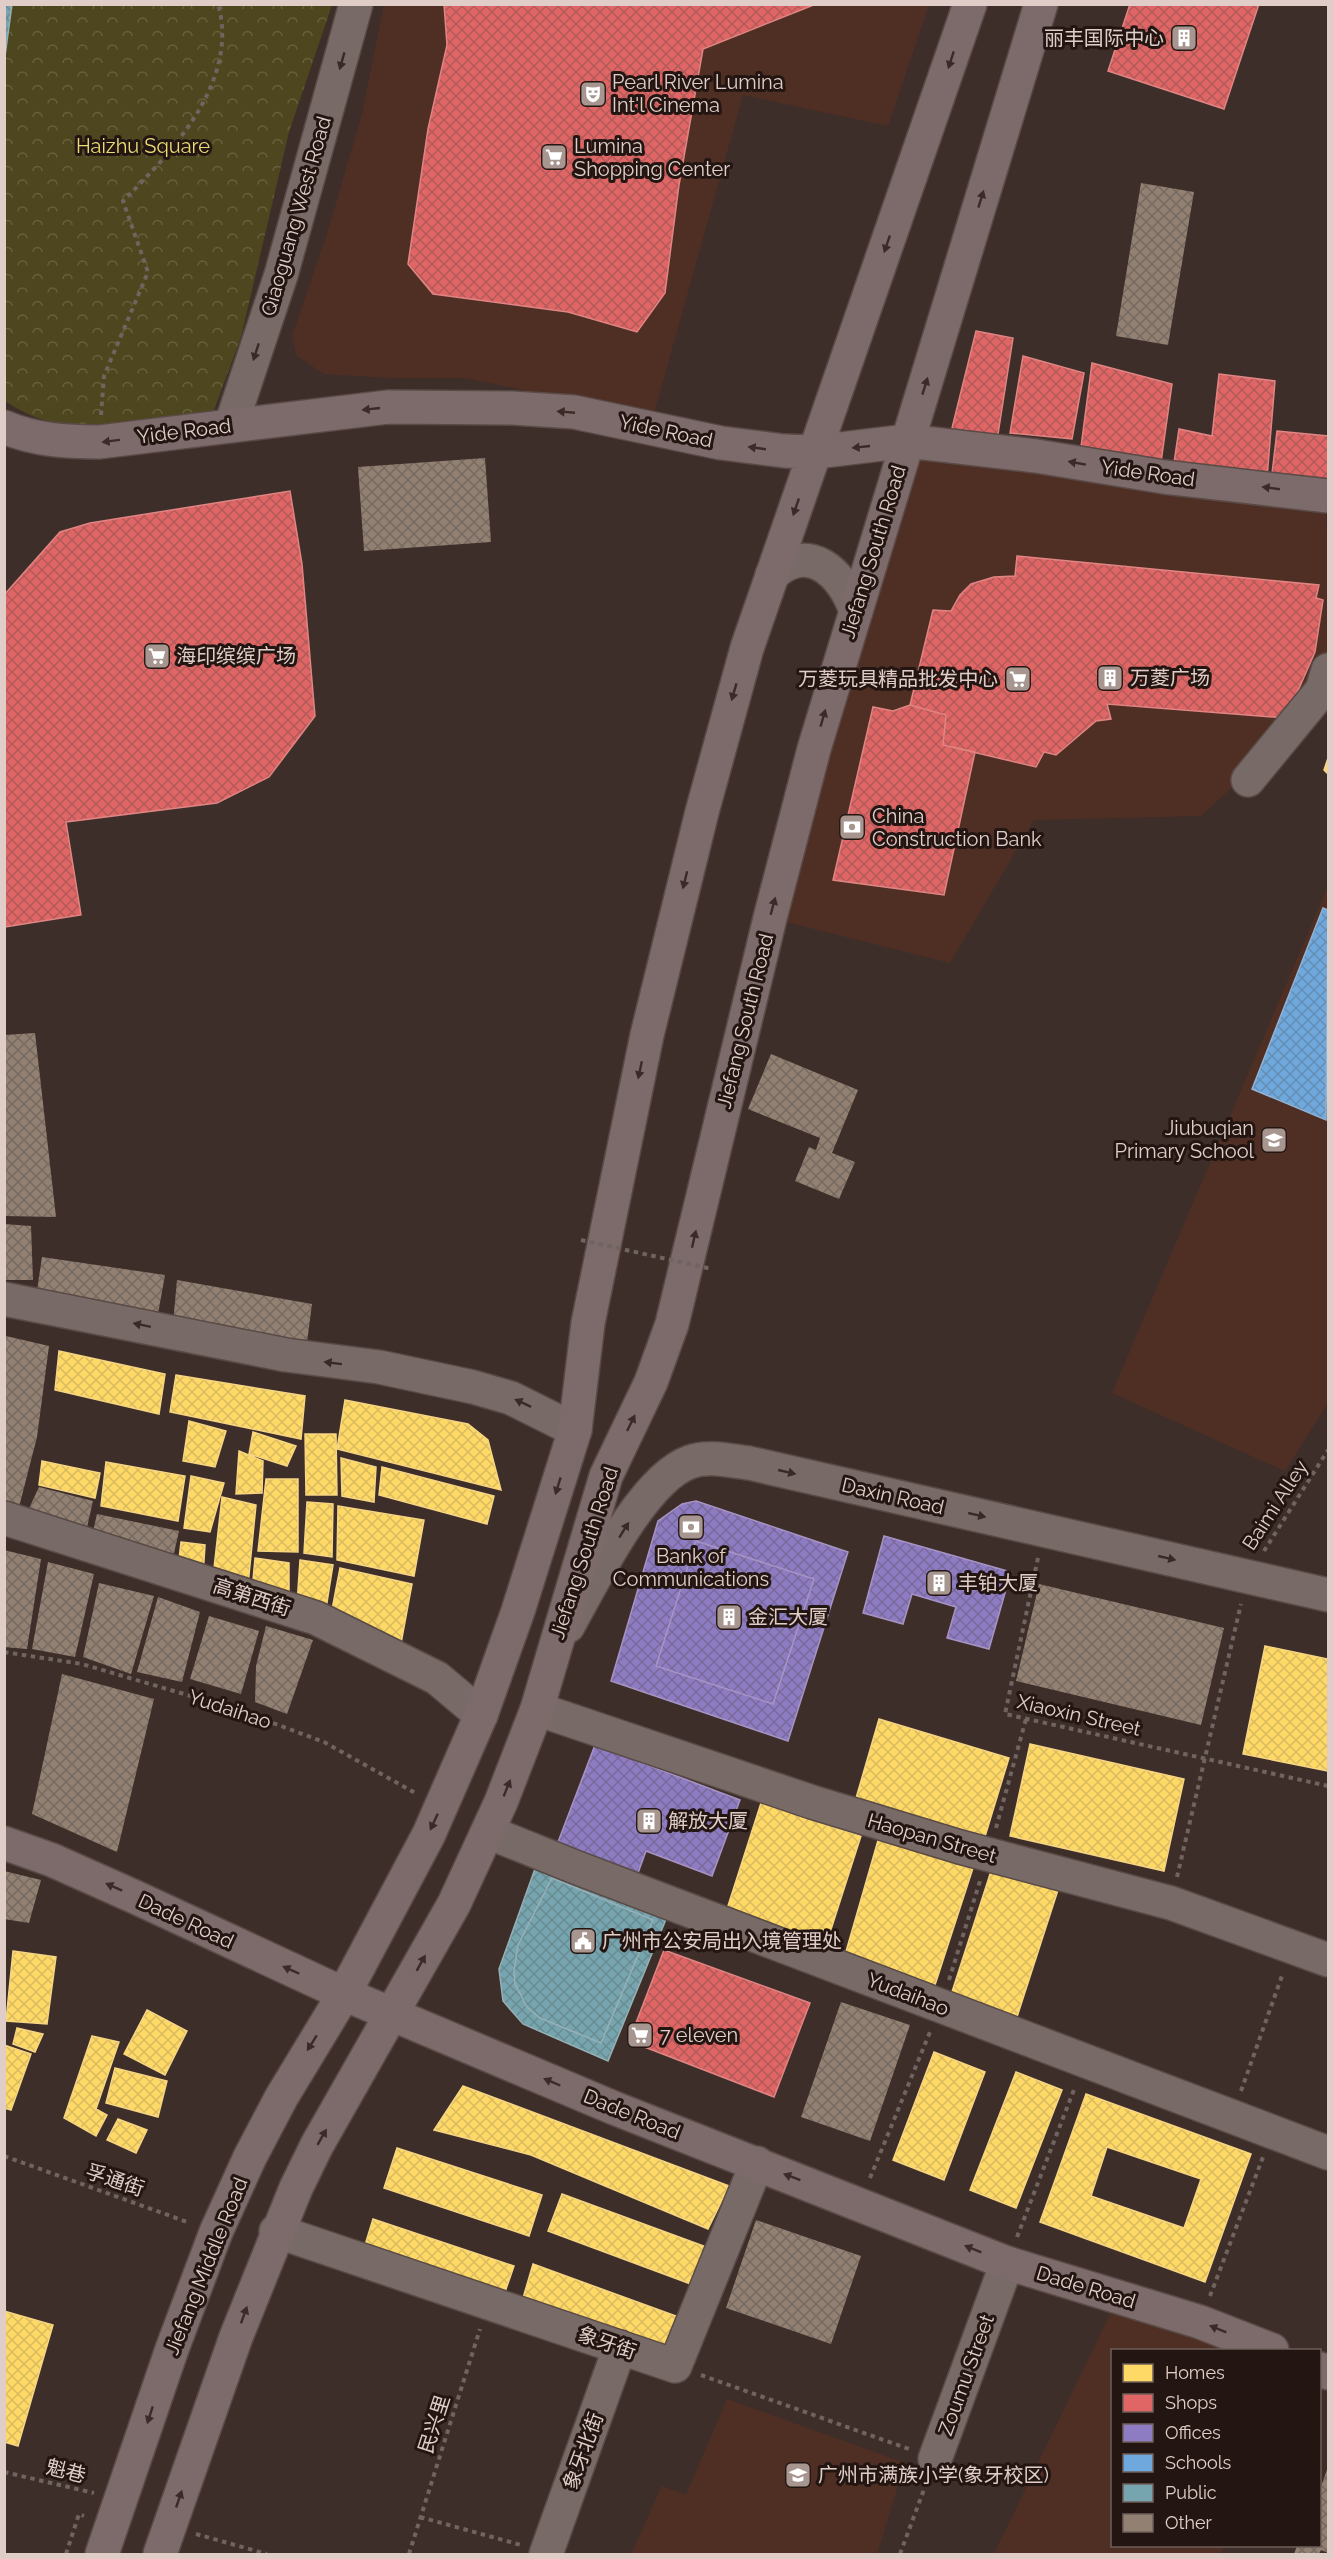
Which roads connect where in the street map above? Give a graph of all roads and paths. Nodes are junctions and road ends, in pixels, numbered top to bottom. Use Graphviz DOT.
graph roads {
  1 [pos="218,4"];
  2 [pos="356,4"];
  3 [pos="970,4"];
  4 [pos="1041,4"];
  5 [pos="231,425"];
  6 [pos="4,427"];
  7 [pos="907,441"];
  8 [pos="99,442"];
  9 [pos="816,452"];
  10 [pos="1329,496"];
  11 [pos="772,575"];
  12 [pos="856,611"];
  13 [pos="1329,670"];
  14 [pos="1248,780"];
  15 [pos="581,1240"];
  16 [pos="712,1269"];
  17 [pos="4,1299"];
  18 [pos="575,1430"];
  19 [pos="1329,1450"];
  20 [pos="4,1518"];
  21 [pos="1044,1530"];
  22 [pos="1247,1576"];
  23 [pos="1329,1595"];
  24 [pos="4,1652"];
  25 [pos="552,1653"];
  26 [pos="537,1710"];
  27 [pos="481,1715"];
  28 [pos="1026,1719"];
  29 [pos="1207,1759"];
  30 [pos="1329,1786"];
  31 [pos="441,1808"];
  32 [pos="488,1832"];
  33 [pos="4,1843"];
  34 [pos="989,1855"];
  35 [pos="1171,1903"];
  36 [pos="1293,1947"];
  37 [pos="1329,1960"];
  38 [pos="344,1994"];
  39 [pos="940,2007"];
  40 [pos="392,2014"];
  41 [pos="1085,2061"];
  42 [pos="1231,2117"];
  43 [pos="1272,2132"];
  44 [pos="1329,2153"];
  45 [pos="4,2156"];
  46 [pos="757,2163"];
  47 [pos="860,2204"];
  48 [pos="276,2231"];
  49 [pos="216,2232"];
  50 [pos="1007,2263"];
  51 [pos="488,2303"];
  52 [pos="1200,2322"];
  53 [pos="620,2347"];
  54 [pos="1269,2349"];
  55 [pos="675,2366"];
  56 [pos="935,2459"];
  57 [pos="4,2472"];
  58 [pos="120,2500"];
  59 [pos="79,2514"];
  60 [pos="420,2517"];
  61 [pos="165,2541"];
  62 [pos="547,2553"];
  63 [pos="66,2554"];
  64 [pos="102,2554"];
  65 [pos="267,2554"];
  66 [pos="410,2554"];
  67 [pos="900,2554"];
  1 -- 8 [label="path"];
  2 -- 5 [label="street, Qiaoguang West Road, one-way"];
  3 -- 9 [label="main road, one-way"];
  7 -- 4 [label="main road, Jiefang South Road, one-way"];
  5 -- 8 [label="main road, Yide Road, one-way"];
  9 -- 5 [label="main road, Yide Road, one-way"];
  6 -- 8 [label="main road, Yide Road"];
  7 -- 9 [label="main road, Yide Road, one-way"];
  10 -- 7 [label="main road, Yide Road, one-way"];
  7 -- 12 [label="main road, Jiefang South Road"];
  9 -- 11 [label="main road, one-way"];
  11 -- 12 [label="street"];
  11 -- 18 [label="main road, one-way"];
  25 -- 12 [label="main road, Jiefang South Road, one-way"];
  13 -- 14 [label="street"];
  15 -- 16 [label="path, bridge"];
  18 -- 17 [label="street, one-way"];
  18 -- 27 [label="main road, one-way"];
  19 -- 22 [label="path, Baimi Alley"];
  20 -- 27 [label="street, 高第西街"];
  21 -- 22 [label="street, Daxin Road, one-way"];
  25 -- 21 [label="street, Daxin Road, one-way"];
  21 -- 28 [label="path, Xiaoxin Street"];
  22 -- 23 [label="street, Daxin Road"];
  22 -- 29 [label="path"];
  24 -- 31 [label="path, Yudaihao"];
  25 -- 26 [label="main road, Jiefang South Road"];
  32 -- 26 [label="main road, Jiefang South Road, one-way"];
  26 -- 34 [label="street, Haopan Street"];
  27 -- 31 [label="main road"];
  28 -- 29 [label="path, Xiaoxin Street"];
  28 -- 34 [label="path"];
  29 -- 30 [label="path, Xiaoxin Street"];
  29 -- 35 [label="path"];
  31 -- 38 [label="main road, one-way"];
  32 -- 39 [label="street, Yudaihao"];
  40 -- 32 [label="main road, Jiefang South Road, one-way"];
  38 -- 33 [label="main road, Dade Road, one-way"];
  34 -- 35 [label="street, Haopan Street"];
  34 -- 39 [label="path"];
  35 -- 36 [label="street, Haopan Street"];
  36 -- 37 [label="street, Haopan Street"];
  36 -- 42 [label="path"];
  38 -- 40 [label="main road, Dade Road"];
  38 -- 49 [label="main road, Jiefang Middle Road, one-way"];
  39 -- 41 [label="street, Yudaihao"];
  39 -- 47 [label="path"];
  46 -- 40 [label="main road, Dade Road, one-way"];
  48 -- 40 [label="main road, one-way"];
  41 -- 42 [label="street, Yudaihao"];
  41 -- 50 [label="path"];
  42 -- 43 [label="street, Yudaihao"];
  43 -- 44 [label="street, Yudaihao"];
  43 -- 52 [label="path"];
  45 -- 49 [label="path, 孚通街"];
  47 -- 46 [label="main road, Dade Road, one-way"];
  46 -- 55 [label="street"];
  50 -- 47 [label="main road, Dade Road, one-way"];
  48 -- 51 [label="street, 象牙街"];
  61 -- 48 [label="main road, one-way"];
  49 -- 58 [label="main road, Jiefang Middle Road, one-way"];
  50 -- 52 [label="main road, Dade Road"];
  50 -- 56 [label="street, Zoumu Street"];
  51 -- 53 [label="street, 象牙街"];
  51 -- 60 [label="path, 民兴里"];
  54 -- 52 [label="main road, Dade Road, one-way"];
  53 -- 55 [label="street, 象牙街"];
  53 -- 62 [label="street, 象牙北街"];
  55 -- 56 [label="path"];
  56 -- 67 [label="path, Zoumu Street"];
  57 -- 58 [label="path, 魁巷"];
  58 -- 64 [label="main road, Jiefang Middle Road"];
  59 -- 63 [label="path"];
  60 -- 62 [label="path"];
  60 -- 66 [label="path, 民兴里"];
  61 -- 65 [label="path"];
}
